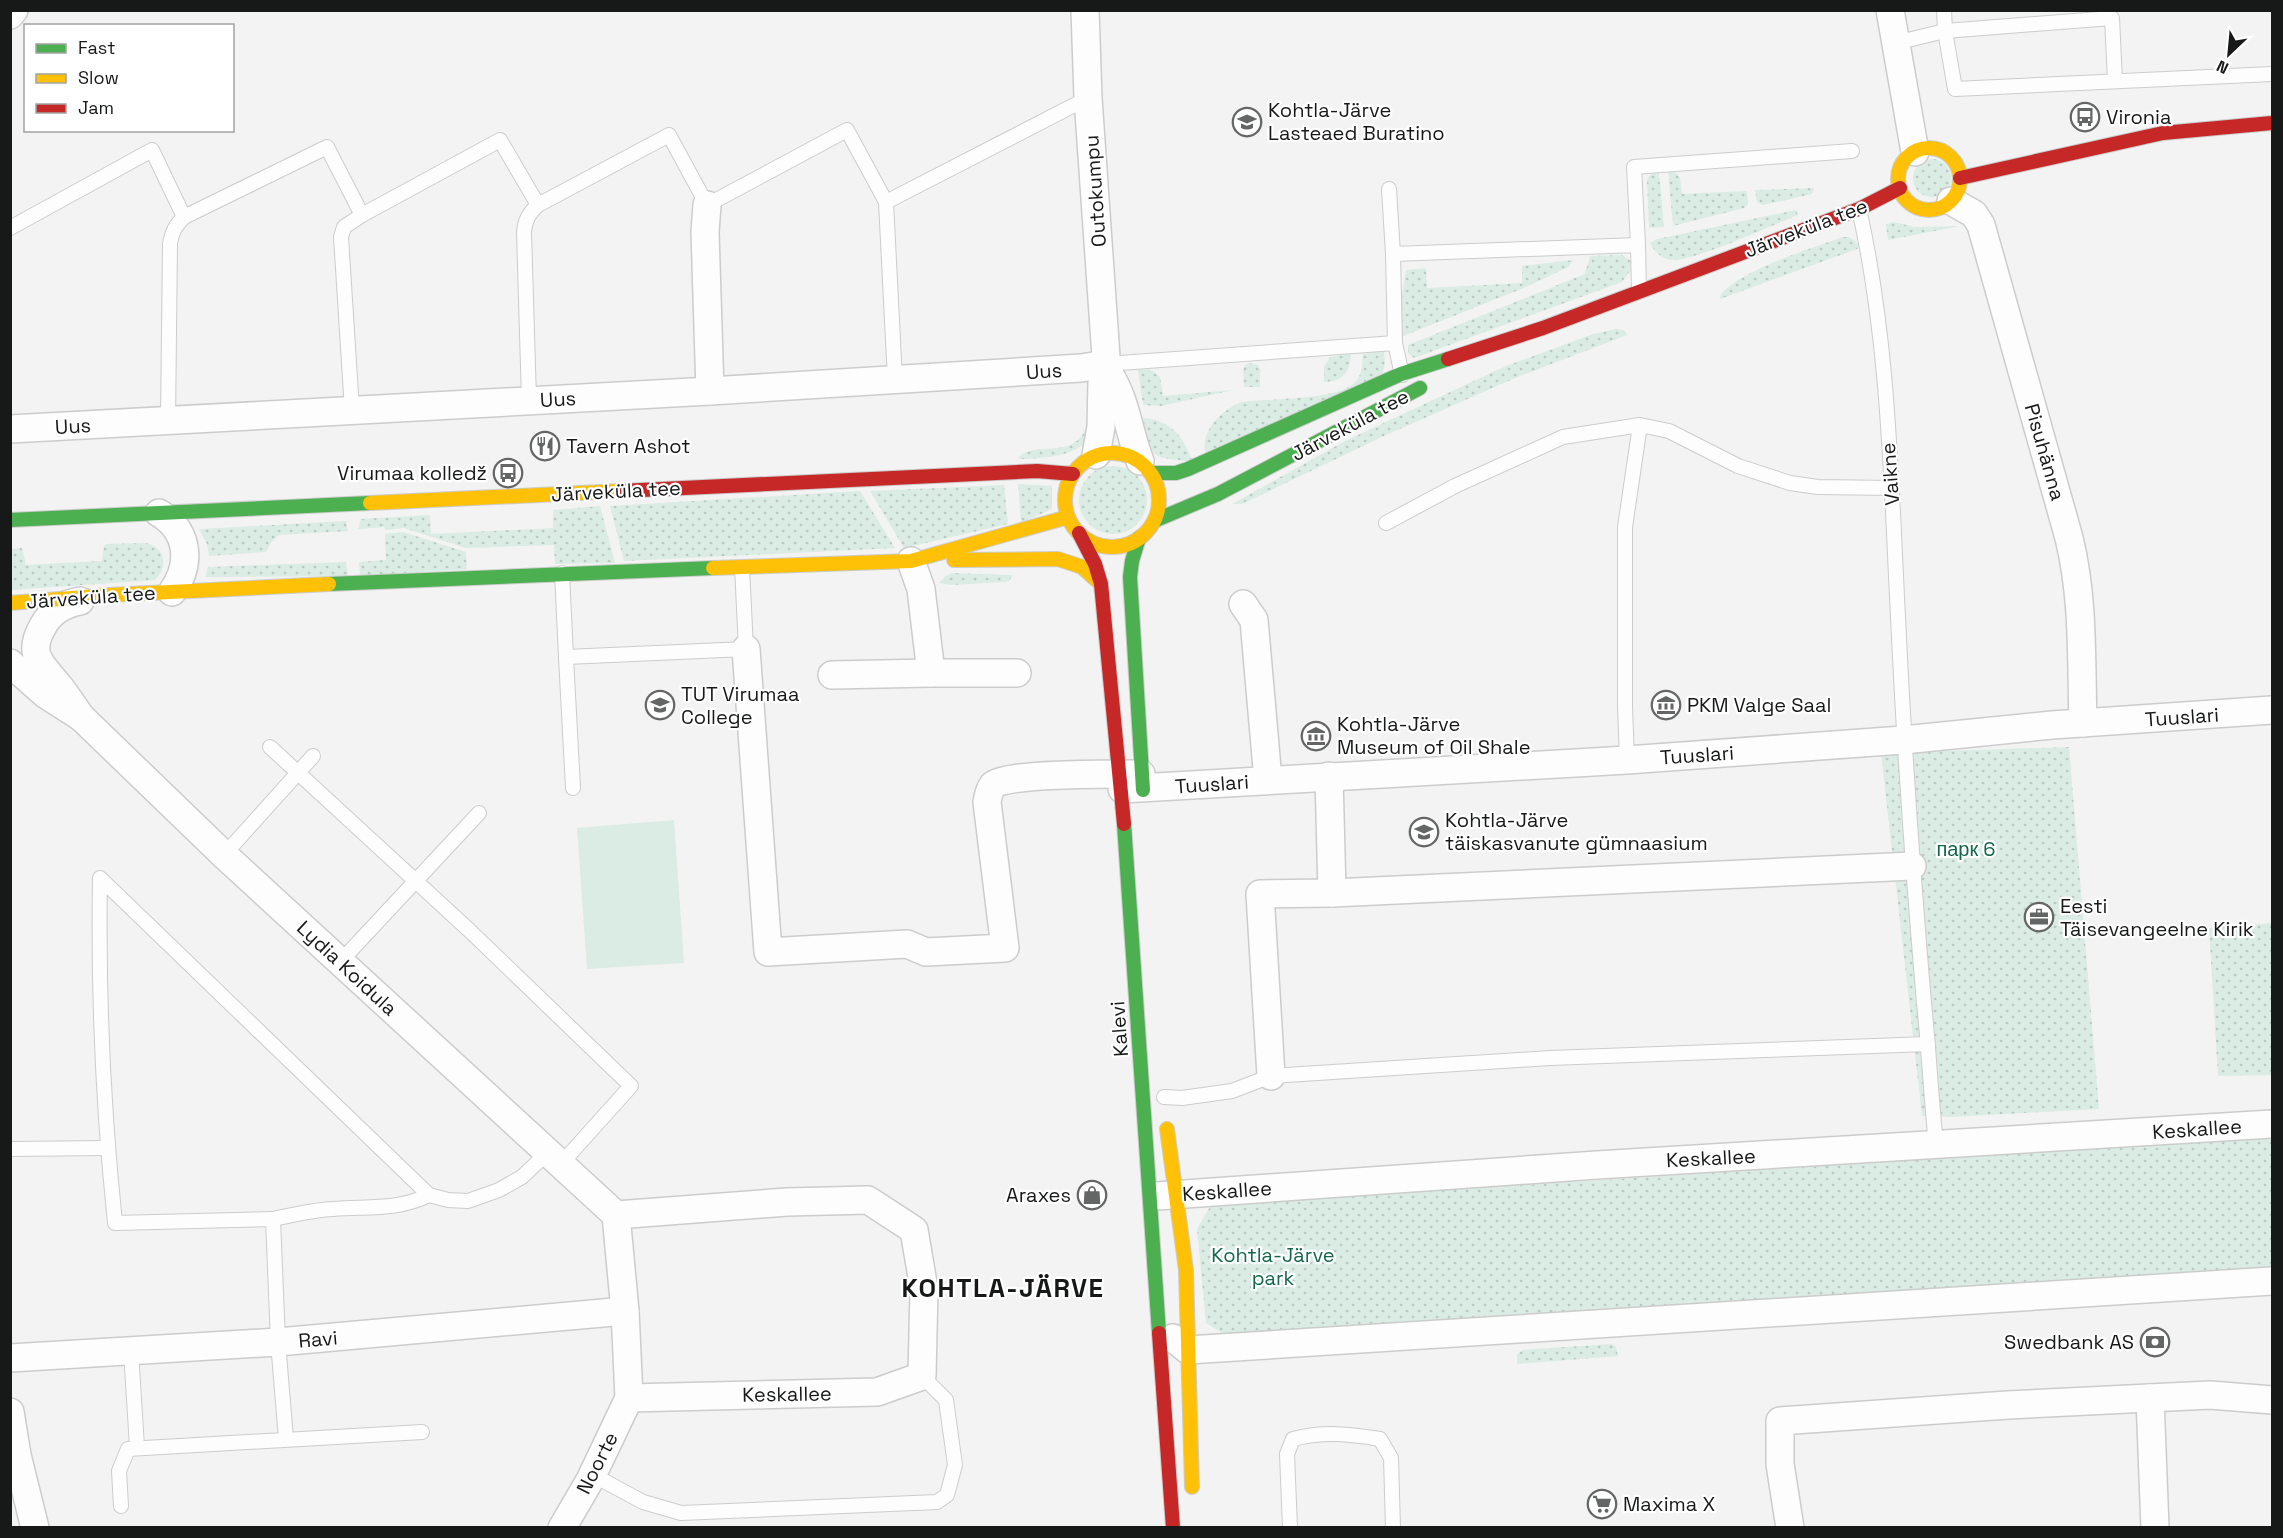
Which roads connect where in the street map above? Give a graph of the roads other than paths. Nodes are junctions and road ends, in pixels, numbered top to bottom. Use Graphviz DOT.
graph roads {
  1 [pos="1085,10"];
  2 [pos="1890,10"];
  3 [pos="1944,10"];
  4 [pos="1945,31"];
  5 [pos="1895,43"];
  6 [pos="2272,74"];
  7 [pos="2115,81"];
  8 [pos="1088,98"];
  9 [pos="2272,123"];
  10 [pos="1852,151"];
  11 [pos="1915,152"];
  12 [pos="1900,188"];
  13 [pos="1389,189"];
  14 [pos="1956,189"];
  15 [pos="886,202"];
  16 [pos="538,205"];
  17 [pos="707,205"];
  18 [pos="1859,209"];
  19 [pos="362,215"];
  20 [pos="184,217"];
  21 [pos="10,228"];
  22 [pos="1638,245"];
  23 [pos="1393,254"];
  24 [pos="1639,291"];
  25 [pos="1543,328"];
  26 [pos="1395,343"];
  27 [pos="1106,368"];
  28 [pos="1451,373"];
  29 [pos="1401,374"];
  30 [pos="895,380"];
  31 [pos="1431,383"];
  32 [pos="710,391"];
  33 [pos="1410,393"];
  34 [pos="529,400"];
  35 [pos="352,410"];
  36 [pos="168,421"];
  37 [pos="1640,424"];
  38 [pos="10,429"];
  39 [pos="1096,455"];
  40 [pos="1146,467"];
  41 [pos="1072,474"];
  42 [pos="1892,488"];
  43 [pos="159,513"];
  44 [pos="1068,517"];
  45 [pos="10,520"];
  46 [pos="1156,520"];
  47 [pos="1386,523"];
  48 [pos="1079,533"];
  49 [pos="1139,538"];
  50 [pos="910,561"];
  51 [pos="742,566"];
  52 [pos="562,573"];
  53 [pos="1101,584"];
  54 [pos="172,592"];
  55 [pos="109,595"];
  56 [pos="10,603"];
  57 [pos="1243,604"];
  58 [pos="746,649"];
  59 [pos="566,657"];
  60 [pos="10,663"];
  61 [pos="931,673"];
  62 [pos="1017,673"];
  63 [pos="832,675"];
  64 [pos="2272,710"];
  65 [pos="81,717"];
  66 [pos="2083,723"];
  67 [pos="1903,740"];
  68 [pos="270,747"];
  69 [pos="313,756"];
  70 [pos="1627,760"];
  71 [pos="298,773"];
  72 [pos="1329,776"];
  73 [pos="1268,780"];
  74 [pos="1134,785"];
  75 [pos="573,788"];
  76 [pos="478,813"];
  77 [pos="224,855"];
  78 [pos="1912,866"];
  79 [pos="415,881"];
  80 [pos="1332,893"];
  81 [pos="340,962"];
  82 [pos="1928,1044"];
  83 [pos="1271,1076"];
  84 [pos="1164,1102"];
  85 [pos="2272,1124"];
  86 [pos="1936,1144"];
  87 [pos="107,1148"];
  88 [pos="10,1149"];
  89 [pos="553,1159"];
  90 [pos="429,1195"];
  91 [pos="1163,1196"];
  92 [pos="616,1215"];
  93 [pos="273,1219"];
  94 [pos="2272,1281"];
  95 [pos="1158,1294"];
  96 [pos="625,1311"];
  97 [pos="278,1342"];
  98 [pos="1188,1350"];
  99 [pos="131,1351"];
  100 [pos="10,1358"];
  101 [pos="922,1376"];
  102 [pos="629,1398"];
  103 [pos="2150,1398"];
  104 [pos="2272,1400"];
  105 [pos="10,1412"];
  106 [pos="422,1432"];
  107 [pos="286,1439"];
  108 [pos="137,1447"];
  109 [pos="593,1475"];
  110 [pos="1192,1504"];
  111 [pos="121,1506"];
  112 [pos="35,1527"];
  113 [pos="562,1527"];
  114 [pos="1173,1527"];
  115 [pos="1290,1527"];
  116 [pos="1394,1527"];
  117 [pos="1790,1527"];
  118 [pos="2156,1527"];
  1 -- 8 [label="street, Outokumpu"];
  2 -- 5 [label="street"];
  3 -- 4 [label="lane"];
  4 -- 5 [label="lane"];
  4 -- 7 [label="lane"];
  4 -- 7 [label="lane"];
  5 -- 11 [label="street"];
  6 -- 7 [label="lane"];
  8 -- 15 [label="lane"];
  8 -- 27 [label="street, Outokumpu"];
  9 -- 14 [label="main road"];
  10 -- 22 [label="lane"];
  11 -- 12 [label="main road"];
  11 -- 14 [label="main road"];
  12 -- 14 [label="main road"];
  12 -- 18 [label="main road, Järveküla tee"];
  13 -- 23 [label="lane"];
  14 -- 66 [label="street, Pisuhänna"];
  15 -- 17 [label="lane"];
  15 -- 30 [label="lane"];
  16 -- 17 [label="lane"];
  16 -- 19 [label="lane"];
  16 -- 34 [label="lane"];
  17 -- 32 [label="street"];
  18 -- 24 [label="main road, Järveküla tee"];
  18 -- 42 [label="lane, Vaikne"];
  19 -- 20 [label="lane"];
  19 -- 35 [label="lane"];
  20 -- 21 [label="lane"];
  20 -- 36 [label="lane"];
  22 -- 23 [label="lane"];
  22 -- 24 [label="lane"];
  23 -- 26 [label="lane"];
  24 -- 25 [label="main road, Järveküla tee"];
  25 -- 28 [label="main road, Järveküla tee"];
  25 -- 29 [label="main road, Järveküla tee"];
  26 -- 27 [label="lane"];
  26 -- 29 [label="lane"];
  27 -- 30 [label="street, Uus"];
  27 -- 39 [label="street, Outokumpu"];
  27 -- 40 [label="street, Outokumpu"];
  29 -- 33 [label="lane"];
  29 -- 40 [label="main road, Järveküla tee"];
  30 -- 32 [label="street, Uus"];
  31 -- 33 [label="main road, Järveküla tee"];
  32 -- 34 [label="street, Uus"];
  33 -- 46 [label="main road, Järveküla tee"];
  34 -- 35 [label="street, Uus"];
  35 -- 36 [label="street, Uus"];
  36 -- 38 [label="street, Uus"];
  37 -- 42 [label="lane"];
  37 -- 47 [label="lane"];
  37 -- 70 [label="lane"];
  39 -- 40 [label="main road"];
  39 -- 41 [label="main road"];
  40 -- 46 [label="main road"];
  41 -- 43 [label="main road, Järveküla tee"];
  41 -- 44 [label="main road"];
  42 -- 67 [label="lane, Vaikne"];
  43 -- 45 [label="main road, Järveküla tee"];
  43 -- 54 [label="street, Järveküla tee"];
  44 -- 48 [label="main road"];
  44 -- 50 [label="main road, Järveküla tee"];
  46 -- 49 [label="main road"];
  48 -- 49 [label="main road"];
  48 -- 53 [label="main road, Kalevi"];
  49 -- 74 [label="main road, Kalevi"];
  50 -- 51 [label="main road, Järveküla tee"];
  50 -- 53 [label="main road"];
  50 -- 61 [label="street"];
  51 -- 52 [label="main road, Järveküla tee"];
  51 -- 58 [label="lane"];
  52 -- 54 [label="main road, Järveküla tee"];
  52 -- 59 [label="lane"];
  53 -- 74 [label="main road, Kalevi"];
  54 -- 55 [label="main road, Järveküla tee"];
  55 -- 56 [label="main road, Järveküla tee"];
  55 -- 65 [label="street, Lydia Koidula"];
  57 -- 73 [label="street"];
  58 -- 59 [label="lane"];
  58 -- 74 [label="street, Tuuslari"];
  59 -- 75 [label="lane"];
  60 -- 65 [label="street, Lydia Koidula"];
  61 -- 62 [label="street"];
  61 -- 63 [label="street"];
  64 -- 66 [label="street, Tuuslari"];
  65 -- 77 [label="street, Lydia Koidula"];
  66 -- 67 [label="street, Tuuslari"];
  67 -- 70 [label="street, Tuuslari"];
  67 -- 78 [label="lane, Vaikne"];
  68 -- 71 [label="lane"];
  69 -- 71 [label="lane"];
  70 -- 72 [label="street, Tuuslari"];
  71 -- 77 [label="lane"];
  71 -- 79 [label="lane"];
  72 -- 73 [label="street, Tuuslari"];
  72 -- 80 [label="street"];
  73 -- 74 [label="street, Tuuslari"];
  74 -- 91 [label="main road, Kalevi"];
  76 -- 79 [label="lane"];
  77 -- 81 [label="street, Lydia Koidula"];
  78 -- 80 [label="street"];
  78 -- 82 [label="lane, Vaikne"];
  79 -- 81 [label="lane"];
  79 -- 89 [label="lane"];
  80 -- 83 [label="street"];
  81 -- 89 [label="street, Lydia Koidula"];
  82 -- 83 [label="lane"];
  82 -- 86 [label="lane, Vaikne"];
  83 -- 84 [label="lane"];
  84 -- 91 [label="main road, Kalevi"];
  85 -- 86 [label="street, Keskallee"];
  86 -- 91 [label="street, Keskallee"];
  87 -- 88 [label="lane"];
  87 -- 90 [label="lane"];
  87 -- 93 [label="lane"];
  89 -- 90 [label="lane"];
  89 -- 92 [label="street, Lydia Koidula"];
  90 -- 93 [label="lane"];
  91 -- 95 [label="main road, Kalevi"];
  91 -- 98 [label="main road, Kalevi"];
  92 -- 96 [label="street"];
  92 -- 101 [label="street"];
  93 -- 97 [label="lane"];
  94 -- 98 [label="street"];
  95 -- 98 [label="street"];
  95 -- 114 [label="main road, Kalevi"];
  96 -- 97 [label="street, Ravi"];
  96 -- 102 [label="street"];
  97 -- 99 [label="street, Ravi"];
  97 -- 107 [label="lane"];
  98 -- 110 [label="main road, Kalevi"];
  99 -- 100 [label="street, Ravi"];
  99 -- 108 [label="lane"];
  101 -- 102 [label="street, Keskallee"];
  101 -- 109 [label="lane"];
  102 -- 109 [label="street, Noorte"];
  103 -- 104 [label="street"];
  103 -- 117 [label="street"];
  103 -- 118 [label="street"];
  105 -- 112 [label="street"];
  106 -- 107 [label="lane"];
  107 -- 108 [label="lane"];
  108 -- 111 [label="lane"];
  109 -- 113 [label="street, Noorte"];
  115 -- 116 [label="lane"];
}
